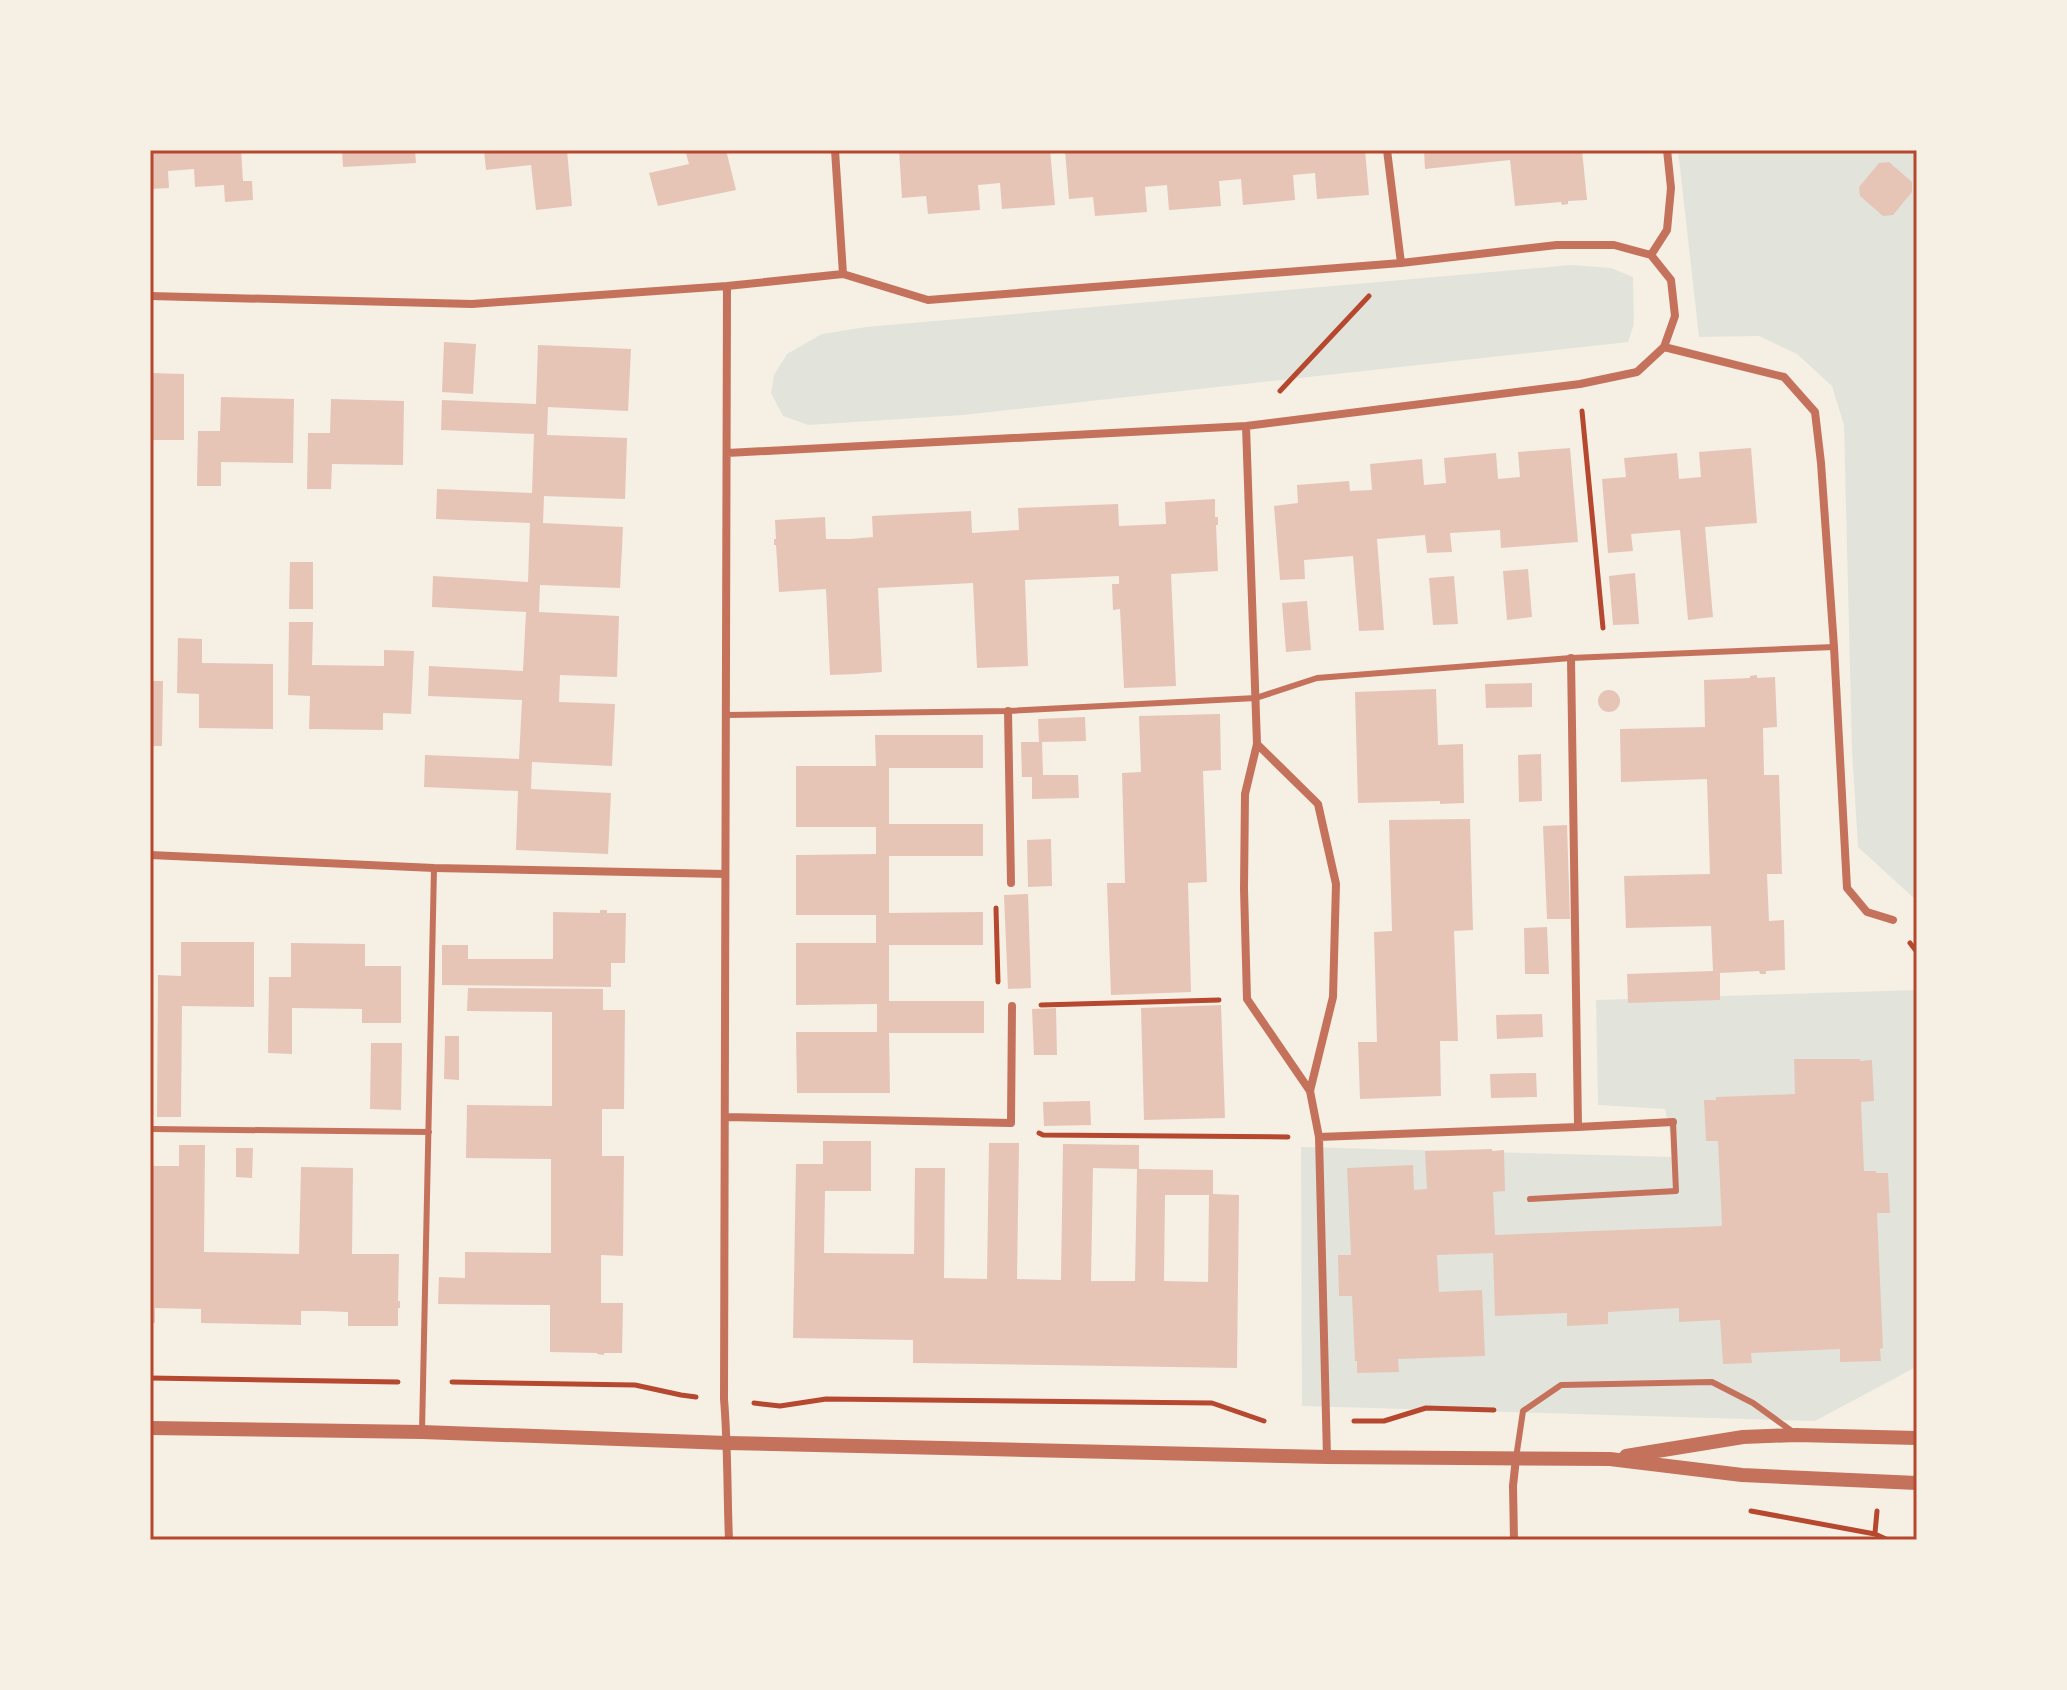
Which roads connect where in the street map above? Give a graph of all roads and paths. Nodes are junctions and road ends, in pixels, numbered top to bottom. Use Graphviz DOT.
graph roads {
  1 [pos="835,150"];
  2 [pos="1387,150"];
  3 [pos="1667,150"];
  4 [pos="1651,255"];
  5 [pos="1401,263"];
  6 [pos="843,274"];
  7 [pos="727,286"];
  8 [pos="150,296"];
  9 [pos="1664,347"];
  10 [pos="1580,384"];
  11 [pos="1246,426"];
  12 [pos="727,453"];
  13 [pos="1834,647"];
  14 [pos="1606,657"];
  15 [pos="1571,658"];
  16 [pos="1256,698"];
  17 [pos="1008,711"];
  18 [pos="726,715"];
  19 [pos="1257,744"];
  20 [pos="150,855"];
  21 [pos="434,868"];
  22 [pos="725,874"];
  23 [pos="1011,883"];
  24 [pos="1893,920"];
  25 [pos="1247,999"];
  26 [pos="1012,1006"];
  27 [pos="1310,1091"];
  28 [pos="725,1117"];
  29 [pos="1673,1122"];
  30 [pos="1011,1123"];
  31 [pos="1578,1127"];
  32 [pos="150,1129"];
  33 [pos="429,1132"];
  34 [pos="1319,1137"];
  35 [pos="1530,1199"];
  36 [pos="150,1378"];
  37 [pos="422,1382"];
  38 [pos="724,1399"];
  39 [pos="1523,1411"];
  40 [pos="1326,1421"];
  41 [pos="150,1428"];
  42 [pos="422,1432"];
  43 [pos="1796,1435"];
  44 [pos="1917,1438"];
  45 [pos="727,1443"];
  46 [pos="1327,1457"];
  47 [pos="1516,1458"];
  48 [pos="1610,1459"];
  49 [pos="1917,1483"];
  50 [pos="729,1540"];
  51 [pos="1514,1540"];
  1 -- 6 [label="street"];
  2 -- 5 [label="street"];
  3 -- 4 [label="street"];
  4 -- 5 [label="street"];
  4 -- 9 [label="street"];
  5 -- 6 [label="street"];
  5 -- 11 [label="path"];
  6 -- 7 [label="street"];
  7 -- 8 [label="street"];
  7 -- 12 [label="street"];
  9 -- 10 [label="street"];
  9 -- 13 [label="street"];
  10 -- 11 [label="street"];
  10 -- 14 [label="path"];
  11 -- 12 [label="street"];
  11 -- 16 [label="street"];
  12 -- 18 [label="street"];
  13 -- 14 [label="lane"];
  13 -- 24 [label="street"];
  14 -- 15 [label="lane"];
  15 -- 16 [label="lane"];
  15 -- 31 [label="street"];
  16 -- 17 [label="lane"];
  16 -- 19 [label="street"];
  17 -- 18 [label="lane"];
  17 -- 23 [label="street"];
  18 -- 22 [label="street"];
  19 -- 25 [label="street"];
  19 -- 27 [label="street"];
  20 -- 21 [label="street"];
  21 -- 22 [label="street"];
  21 -- 33 [label="lane"];
  22 -- 28 [label="street"];
  23 -- 26 [label="path"];
  25 -- 26 [label="path"];
  25 -- 27 [label="street"];
  26 -- 30 [label="street"];
  27 -- 34 [label="street"];
  28 -- 30 [label="street"];
  28 -- 38 [label="street"];
  29 -- 31 [label="street"];
  29 -- 35 [label="lane"];
  30 -- 34 [label="path"];
  31 -- 34 [label="street"];
  32 -- 33 [label="lane"];
  33 -- 37 [label="lane"];
  34 -- 40 [label="street"];
  36 -- 37 [label="path"];
  37 -- 38 [label="path"];
  37 -- 42 [label="lane"];
  38 -- 40 [label="path"];
  38 -- 45 [label="street"];
  39 -- 40 [label="path"];
  39 -- 43 [label="lane"];
  39 -- 47 [label="lane"];
  40 -- 46 [label="street"];
  41 -- 42 [label="street"];
  42 -- 45 [label="street"];
  43 -- 44 [label="street"];
  43 -- 48 [label="street"];
  45 -- 46 [label="street"];
  45 -- 50 [label="street"];
  46 -- 47 [label="street"];
  47 -- 48 [label="street"];
  47 -- 51 [label="street"];
  48 -- 49 [label="street"];
}
